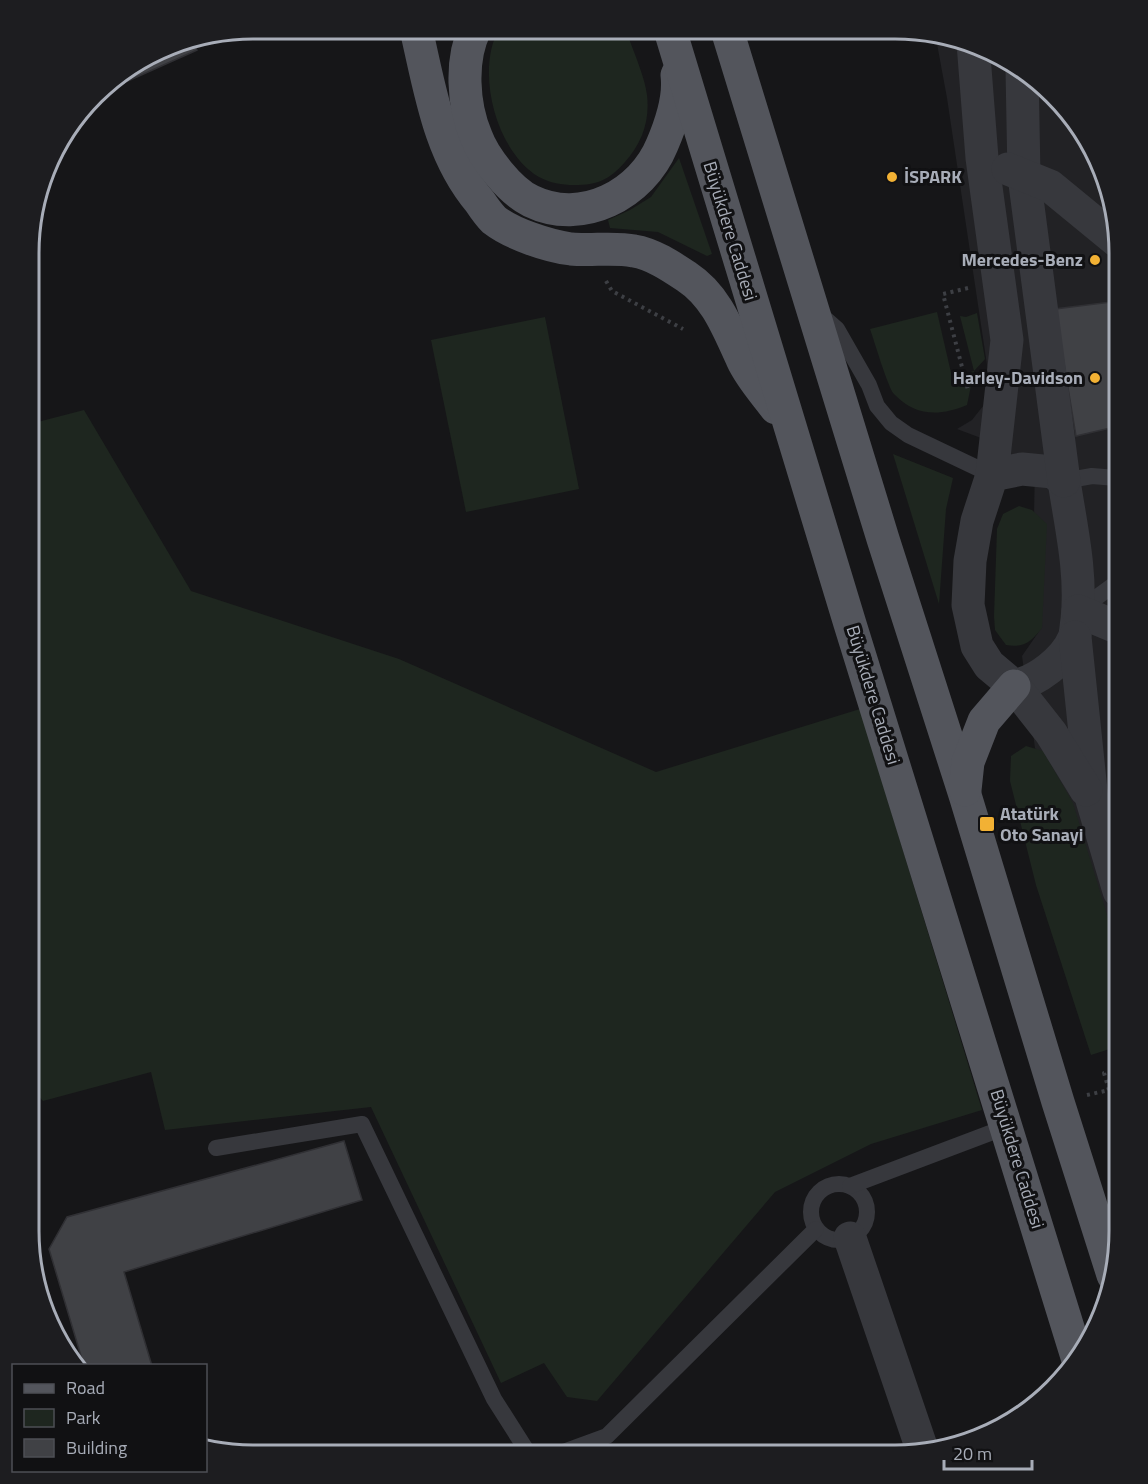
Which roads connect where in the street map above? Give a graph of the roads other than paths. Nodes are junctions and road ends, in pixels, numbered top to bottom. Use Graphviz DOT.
graph roads {
  1 [pos="418,39"];
  2 [pos="470,39"];
  3 [pos="671,39"];
  4 [pos="672,39"];
  5 [pos="730,39"];
  6 [pos="974,54"];
  7 [pos="1022,81"];
  8 [pos="982,158"];
  9 [pos="1024,176"];
  10 [pos="1108,234"];
  11 [pos="812,308"];
  12 [pos="790,425"];
  13 [pos="992,475"];
  14 [pos="1109,477"];
  15 [pos="1064,481"];
  16 [pos="1109,591"];
  17 [pos="1076,624"];
  18 [pos="1109,627"];
  19 [pos="1014,686"];
  20 [pos="965,795"];
  21 [pos="1092,800"];
  22 [pos="1109,857"];
  23 [pos="1006,1127"];
  24 [pos="216,1148"];
  25 [pos="850,1186"];
  26 [pos="816,1229"];
  27 [pos="850,1238"];
  28 [pos="1107,1257"];
  29 [pos="1074,1348"];
  30 [pos="920,1443"];
  31 [pos="523,1445"];
  32 [pos="582,1445"];
  1 -- 12 [label="main road"];
  2 -- 3 [label="main road"];
  4 -- 12 [label="main road, Büyükdere Caddesi"];
  5 -- 11 [label="main road"];
  6 -- 8 [label="street"];
  7 -- 9 [label="street"];
  8 -- 9 [label="street"];
  8 -- 13 [label="street"];
  9 -- 10 [label="street"];
  9 -- 15 [label="street"];
  11 -- 13 [label="lane"];
  11 -- 20 [label="main road"];
  12 -- 23 [label="main road, Büyükdere Caddesi"];
  13 -- 15 [label="street"];
  13 -- 19 [label="street"];
  14 -- 15 [label="lane"];
  15 -- 17 [label="street"];
  16 -- 17 [label="lane"];
  17 -- 18 [label="street"];
  17 -- 19 [label="street"];
  17 -- 21 [label="street"];
  19 -- 20 [label="main road"];
  19 -- 21 [label="street"];
  20 -- 28 [label="main road"];
  21 -- 22 [label="street"];
  23 -- 25 [label="lane"];
  23 -- 29 [label="main road, Büyükdere Caddesi"];
  24 -- 31 [label="lane"];
  25 -- 26 [label="lane"];
  25 -- 27 [label="lane"];
  26 -- 27 [label="lane"];
  26 -- 32 [label="lane"];
  27 -- 30 [label="street"];
}
